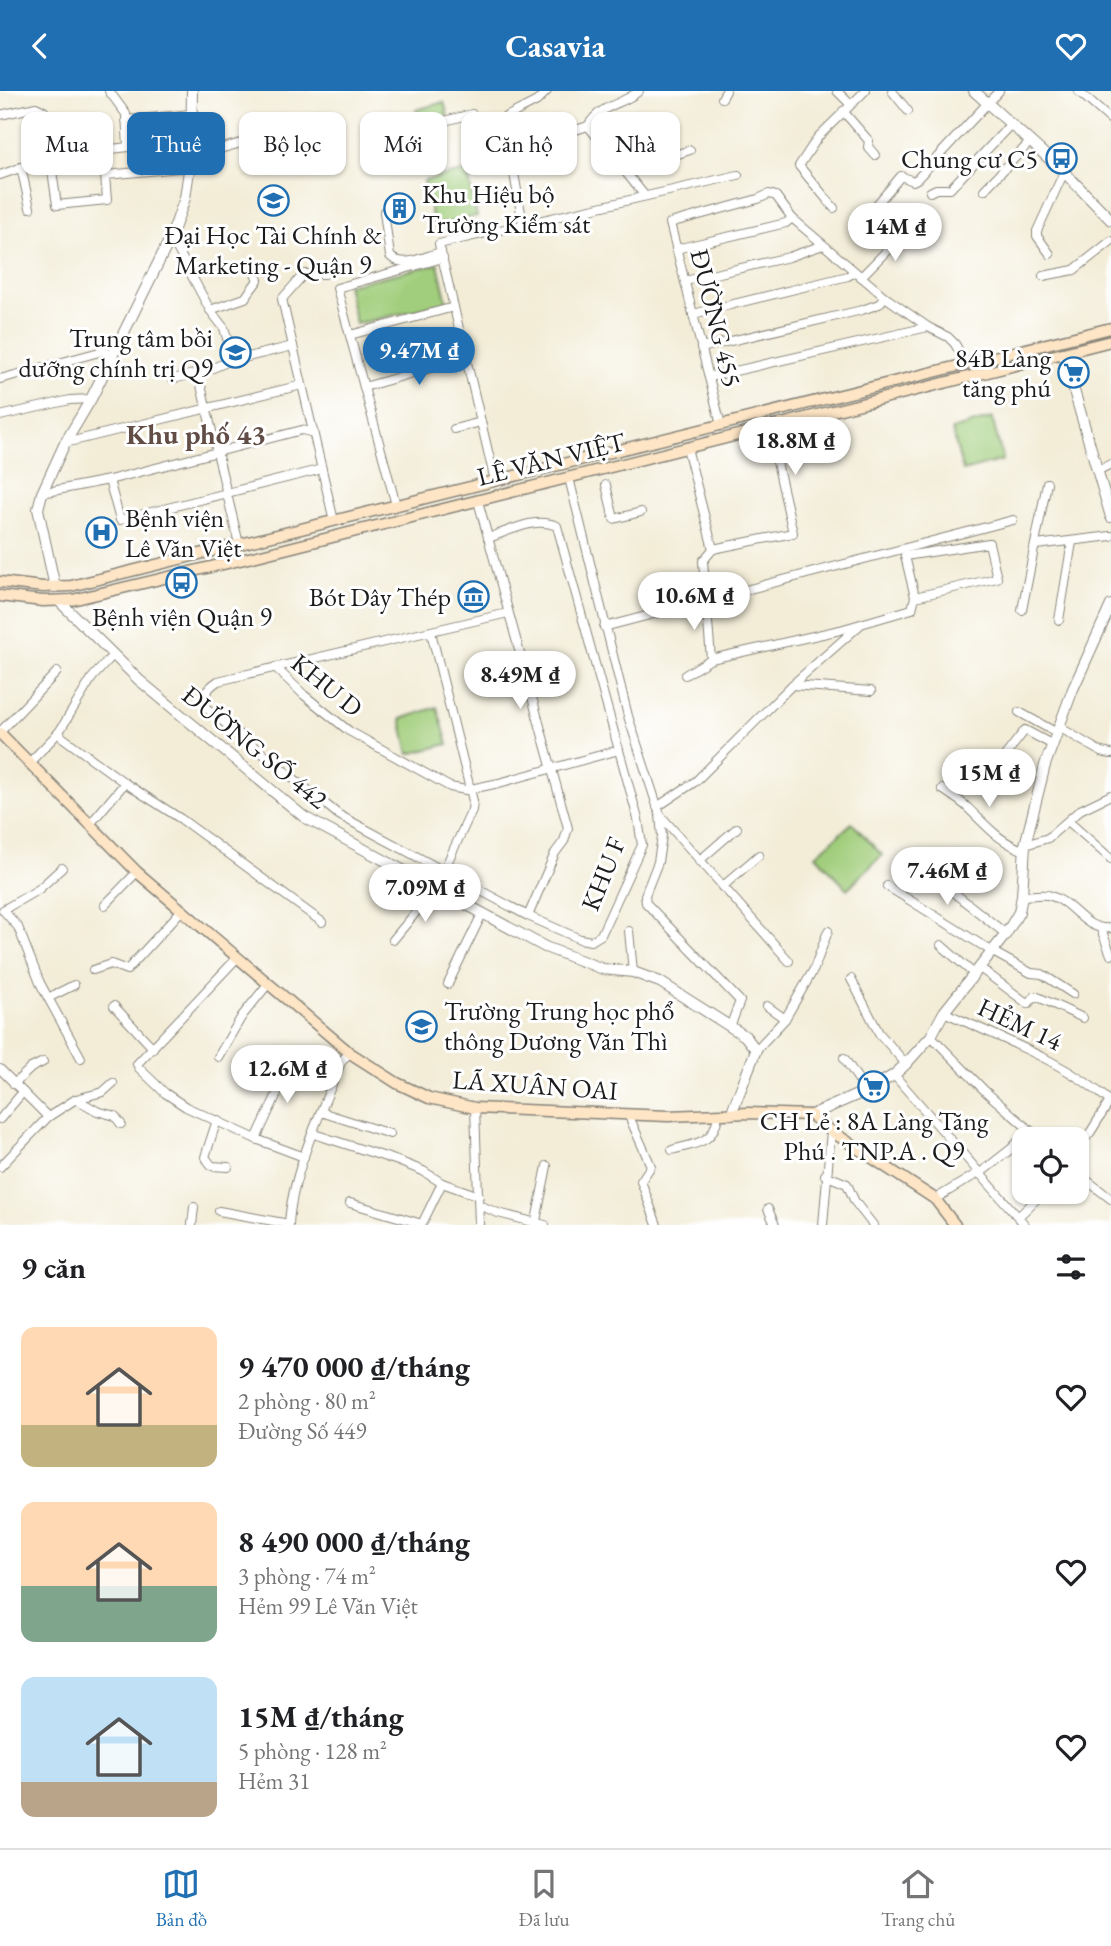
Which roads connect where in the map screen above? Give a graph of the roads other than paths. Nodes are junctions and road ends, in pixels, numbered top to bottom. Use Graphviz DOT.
graph roads {
  1 [pos="109,91"];
  2 [pos="192,91"];
  3 [pos="547,91"];
  4 [pos="639,91"];
  5 [pos="837,91"];
  6 [pos="865,91"];
  7 [pos="892,91"];
  8 [pos="974,91"];
  9 [pos="999,91"];
  10 [pos="1078,91"];
  11 [pos="988,104"];
  12 [pos="846,108"];
  13 [pos="908,111"];
  14 [pos="44,112"];
  15 [pos="192,112"];
  16 [pos="516,112"];
  17 [pos="0,115"];
  18 [pos="1111,120"];
  19 [pos="126,121"];
  20 [pos="1011,124"];
  21 [pos="588,126"];
  22 [pos="577,130"];
  23 [pos="591,130"];
  24 [pos="127,134"];
  25 [pos="1030,142"];
  26 [pos="690,151"];
  27 [pos="680,154"];
  28 [pos="875,155"];
  29 [pos="21,167"];
  30 [pos="1064,172"];
  31 [pos="0,175"];
  32 [pos="23,175"];
  33 [pos="55,175"];
  34 [pos="105,175"];
  35 [pos="189,175"];
  36 [pos="514,175"];
  37 [pos="629,175"];
  38 [pos="738,175"];
  39 [pos="984,190"];
  40 [pos="930,191"];
  41 [pos="645,196"];
  42 [pos="30,208"];
  43 [pos="834,208"];
  44 [pos="872,210"];
  45 [pos="384,212"];
  46 [pos="792,218"];
  47 [pos="1111,221"];
  48 [pos="523,224"];
  49 [pos="908,229"];
  50 [pos="171,237"];
  51 [pos="1111,241"];
  52 [pos="823,245"];
  53 [pos="676,249"];
  54 [pos="441,252"];
  55 [pos="1049,254"];
  56 [pos="251,265"];
  57 [pos="325,274"];
  58 [pos="858,274"];
  59 [pos="1043,276"];
  60 [pos="685,281"];
  61 [pos="885,297"];
  62 [pos="454,307"];
  63 [pos="210,310"];
  64 [pos="693,314"];
  65 [pos="928,327"];
  66 [pos="1111,328"];
  67 [pos="350,335"];
  68 [pos="1060,340"];
  69 [pos="1111,341"];
  70 [pos="293,347"];
  71 [pos="702,348"];
  72 [pos="1063,353"];
  73 [pos="113,355"];
  74 [pos="466,359"];
  75 [pos="227,362"];
  76 [pos="966,364"];
  77 [pos="198,373"];
  78 [pos="709,377"];
  79 [pos="0,379"];
  80 [pos="173,379"];
  81 [pos="302,385"];
  82 [pos="364,387"];
  83 [pos="91,400"];
  84 [pos="206,409"];
  85 [pos="0,417"];
  86 [pos="481,422"];
  87 [pos="721,425"];
  88 [pos="769,427"];
  89 [pos="454,429"];
  90 [pos="314,433"];
  91 [pos="725,439"];
  92 [pos="65,443"];
  93 [pos="687,448"];
  94 [pos="216,451"];
  95 [pos="565,463"];
  96 [pos="1111,464"];
  97 [pos="322,469"];
  98 [pos="543,469"];
  99 [pos="1097,471"];
  100 [pos="569,478"];
  101 [pos="109,480"];
  102 [pos="495,481"];
  103 [pos="1047,482"];
  104 [pos="547,484"];
  105 [pos="606,485"];
  106 [pos="42,493"];
  107 [pos="227,493"];
  108 [pos="499,496"];
  109 [pos="478,501"];
  110 [pos="396,505"];
  111 [pos="641,513"];
  112 [pos="1111,517"];
  113 [pos="1013,520"];
  114 [pos="334,521"];
  115 [pos="1111,537"];
  116 [pos="488,538"];
  117 [pos="1072,542"];
  118 [pos="239,544"];
  119 [pos="1036,545"];
  120 [pos="713,549"];
  121 [pos="243,560"];
  122 [pos="0,582"];
  123 [pos="55,587"];
  124 [pos="0,596"];
  125 [pos="915,597"];
  126 [pos="60,602"];
  127 [pos="705,602"];
  128 [pos="1111,605"];
  129 [pos="1022,610"];
  130 [pos="508,613"];
  131 [pos="1059,620"];
  132 [pos="863,623"];
  133 [pos="604,627"];
  134 [pos="431,632"];
  135 [pos="113,656"];
  136 [pos="711,659"];
  137 [pos="275,667"];
  138 [pos="57,672"];
  139 [pos="685,675"];
  140 [pos="792,685"];
  141 [pos="872,691"];
  142 [pos="1019,712"];
  143 [pos="1058,730"];
  144 [pos="0,732"];
  145 [pos="59,732"];
  146 [pos="1052,745"];
  147 [pos="619,750"];
  148 [pos="1111,754"];
  149 [pos="30,762"];
  150 [pos="551,770"];
  151 [pos="994,770"];
  152 [pos="125,783"];
  153 [pos="469,789"];
  154 [pos="942,789"];
  155 [pos="1111,795"];
  156 [pos="658,811"];
  157 [pos="1068,821"];
  158 [pos="90,823"];
  159 [pos="737,828"];
  160 [pos="1025,848"];
  161 [pos="760,855"];
  162 [pos="910,857"];
  163 [pos="1111,859"];
  164 [pos="699,861"];
  165 [pos="62,868"];
  166 [pos="444,870"];
  167 [pos="137,872"];
  168 [pos="887,886"];
  169 [pos="722,887"];
  170 [pos="435,889"];
  171 [pos="1023,896"];
  172 [pos="105,905"];
  173 [pos="1,909"];
  174 [pos="181,911"];
  175 [pos="482,914"];
  176 [pos="528,916"];
  177 [pos="323,922"];
  178 [pos="1111,928"];
  179 [pos="1101,929"];
  180 [pos="629,931"];
  181 [pos="828,931"];
  182 [pos="1006,935"];
  183 [pos="393,940"];
  184 [pos="941,944"];
  185 [pos="993,952"];
  186 [pos="1111,955"];
  187 [pos="237,958"];
  188 [pos="789,961"];
  189 [pos="93,969"];
  190 [pos="633,972"];
  191 [pos="978,972"];
  192 [pos="851,979"];
  193 [pos="268,984"];
  194 [pos="448,984"];
  195 [pos="74,985"];
  196 [pos="1073,994"];
  197 [pos="48,998"];
  198 [pos="114,1006"];
  199 [pos="767,1006"];
  200 [pos="944,1012"];
  201 [pos="1083,1018"];
  202 [pos="785,1019"];
  203 [pos="730,1027"];
  204 [pos="931,1036"];
  205 [pos="153,1048"];
  206 [pos="756,1050"];
  207 [pos="349,1053"];
  208 [pos="81,1058"];
  209 [pos="218,1058"];
  210 [pos="844,1058"];
  211 [pos="286,1061"];
  212 [pos="43,1062"];
  213 [pos="906,1064"];
  214 [pos="1,1073"];
  215 [pos="894,1075"];
  216 [pos="113,1083"];
  217 [pos="14,1084"];
  218 [pos="866,1091"];
  219 [pos="23,1092"];
  220 [pos="76,1099"];
  221 [pos="1111,1102"];
  222 [pos="475,1108"];
  223 [pos="321,1112"];
  224 [pos="628,1114"];
  225 [pos="731,1114"];
  226 [pos="718,1115"];
  227 [pos="811,1115"];
  228 [pos="48,1117"];
  229 [pos="0,1119"];
  230 [pos="216,1120"];
  231 [pos="121,1124"];
  232 [pos="1026,1127"];
  233 [pos="831,1131"];
  234 [pos="314,1134"];
  235 [pos="390,1134"];
  236 [pos="1089,1134"];
  237 [pos="256,1139"];
  238 [pos="1012,1148"];
  239 [pos="672,1150"];
  240 [pos="304,1157"];
  241 [pos="547,1165"];
  242 [pos="0,1167"];
  243 [pos="228,1167"];
  244 [pos="979,1173"];
  245 [pos="825,1175"];
  246 [pos="442,1182"];
  247 [pos="1089,1182"];
  248 [pos="935,1199"];
  249 [pos="1111,1199"];
  250 [pos="479,1200"];
  251 [pos="350,1203"];
  252 [pos="1032,1204"];
  253 [pos="194,1207"];
  254 [pos="768,1209"];
  255 [pos="219,1211"];
  256 [pos="1018,1217"];
  257 [pos="536,1221"];
  258 [pos="192,1225"];
  259 [pos="289,1225"];
  260 [pos="478,1225"];
  261 [pos="545,1225"];
  262 [pos="657,1225"];
  263 [pos="775,1225"];
  264 [pos="822,1225"];
  265 [pos="873,1225"];
  266 [pos="956,1225"];
  267 [pos="1025,1225"];
  1 -- 19 [label="street"];
  2 -- 15 [label="street"];
  3 -- 16 [label="street"];
  4 -- 21 [label="street"];
  5 -- 12 [label="street"];
  6 -- 12 [label="street"];
  7 -- 13 [label="street"];
  8 -- 11 [label="street"];
  9 -- 11 [label="street"];
  10 -- 18 [label="street"];
  11 -- 20 [label="street"];
  11 -- 44 [label="street"];
  12 -- 28 [label="street"];
  12 -- 43 [label="street"];
  14 -- 17 [label="street"];
  19 -- 24 [label="street"];
  20 -- 25 [label="street"];
  20 -- 40 [label="street"];
  21 -- 22 [label="street"];
  21 -- 23 [label="street"];
  25 -- 30 [label="street"];
  25 -- 39 [label="street"];
  26 -- 27 [label="street"];
  29 -- 31 [label="street"];
  30 -- 47 [label="street"];
  30 -- 55 [label="street"];
  32 -- 42 [label="street"];
  33 -- 34 [label="street"];
  35 -- 50 [label="street"];
  36 -- 48 [label="street"];
  37 -- 41 [label="street"];
  38 -- 41 [label="street"];
  41 -- 48 [label="street"];
  45 -- 54 [label="street"];
  46 -- 52 [label="street"];
  46 -- 53 [label="street"];
  46 -- 53 [label="street, ĐƯỜNG 455"];
  48 -- 54 [label="street"];
  49 -- 58 [label="street"];
  50 -- 63 [label="street"];
  50 -- 73 [label="street"];
  51 -- 59 [label="street"];
  52 -- 58 [label="street"];
  52 -- 60 [label="street"];
  53 -- 60 [label="street, ĐƯỜNG 455"];
  54 -- 62 [label="street"];
  54 -- 67 [label="street"];
  56 -- 63 [label="street"];
  57 -- 70 [label="street"];
  58 -- 61 [label="street"];
  58 -- 64 [label="street"];
  60 -- 64 [label="street, ĐƯỜNG 455"];
  61 -- 65 [label="street"];
  61 -- 71 [label="street"];
  62 -- 67 [label="street"];
  62 -- 74 [label="street"];
  63 -- 75 [label="street"];
  64 -- 71 [label="street, ĐƯỜNG 455"];
  65 -- 76 [label="street"];
  65 -- 78 [label="street"];
  66 -- 68 [label="main road, LÊ VĂN VIỆT"];
  67 -- 82 [label="street"];
  68 -- 72 [label="main road"];
  68 -- 76 [label="main road, LÊ VĂN VIỆT"];
  69 -- 72 [label="main road, LÊ VĂN VIỆT"];
  70 -- 75 [label="street"];
  70 -- 81 [label="street"];
  71 -- 78 [label="street, ĐƯỜNG 455"];
  72 -- 88 [label="main road, LÊ VĂN VIỆT"];
  72 -- 99 [label="street"];
  73 -- 79 [label="street"];
  73 -- 83 [label="street"];
  74 -- 82 [label="street"];
  74 -- 86 [label="street"];
  75 -- 77 [label="street"];
  76 -- 87 [label="main road, LÊ VĂN VIỆT"];
  77 -- 80 [label="street"];
  77 -- 84 [label="street"];
  78 -- 87 [label="street, ĐƯỜNG 455"];
  81 -- 84 [label="street"];
  81 -- 90 [label="street"];
  82 -- 110 [label="street"];
  83 -- 85 [label="street"];
  83 -- 92 [label="street"];
  84 -- 92 [label="street"];
  84 -- 94 [label="street"];
  86 -- 89 [label="street"];
  86 -- 102 [label="street"];
  87 -- 91 [label="main road"];
  87 -- 95 [label="main road, LÊ VĂN VIỆT"];
  88 -- 91 [label="main road, LÊ VĂN VIỆT"];
  88 -- 120 [label="street"];
  90 -- 94 [label="street"];
  90 -- 97 [label="street"];
  91 -- 93 [label="main road, LÊ VĂN VIỆT"];
  92 -- 106 [label="street"];
  93 -- 100 [label="main road, LÊ VĂN VIỆT"];
  93 -- 120 [label="street"];
  94 -- 101 [label="street"];
  94 -- 107 [label="street"];
  95 -- 98 [label="main road, LÊ VĂN VIỆT"];
  95 -- 100 [label="main road"];
  96 -- 99 [label="street"];
  97 -- 107 [label="street"];
  97 -- 114 [label="street"];
  98 -- 102 [label="main road, LÊ VĂN VIỆT"];
  98 -- 104 [label="main road"];
  99 -- 112 [label="street"];
  100 -- 104 [label="main road, LÊ VĂN VIỆT"];
  100 -- 133 [label="street"];
  101 -- 106 [label="street"];
  101 -- 107 [label="street"];
  102 -- 108 [label="main road"];
  102 -- 110 [label="main road, LÊ VĂN VIỆT"];
  103 -- 119 [label="street"];
  104 -- 108 [label="main road, LÊ VĂN VIỆT"];
  105 -- 111 [label="street"];
  106 -- 123 [label="street"];
  107 -- 118 [label="street"];
  108 -- 109 [label="main road, LÊ VĂN VIỆT"];
  109 -- 116 [label="street"];
  109 -- 121 [label="main road, LÊ VĂN VIỆT"];
  110 -- 114 [label="main road, LÊ VĂN VIỆT"];
  113 -- 127 [label="street"];
  114 -- 118 [label="main road, LÊ VĂN VIỆT"];
  115 -- 117 [label="street"];
  116 -- 130 [label="street"];
  116 -- 147 [label="street, KHU F"];
  117 -- 119 [label="street"];
  117 -- 131 [label="street"];
  118 -- 121 [label="main road"];
  118 -- 123 [label="main road, LÊ VĂN VIỆT"];
  119 -- 129 [label="street"];
  120 -- 127 [label="street"];
  121 -- 126 [label="main road, LÊ VĂN VIỆT"];
  122 -- 123 [label="main road, LÊ VĂN VIỆT"];
  123 -- 126 [label="main road"];
  124 -- 126 [label="main road, LÊ VĂN VIỆT"];
  125 -- 125 [label="street"];
  125 -- 132 [label="street"];
  126 -- 135 [label="street, ĐƯỜNG SỐ 442"];
  127 -- 133 [label="street"];
  127 -- 136 [label="street"];
  128 -- 143 [label="street"];
  130 -- 134 [label="street"];
  130 -- 150 [label="street"];
  132 -- 136 [label="street"];
  132 -- 140 [label="street"];
  133 -- 156 [label="street"];
  134 -- 137 [label="street"];
  134 -- 153 [label="street"];
  135 -- 145 [label="street"];
  135 -- 170 [label="street, ĐƯỜNG SỐ 442"];
  136 -- 139 [label="street"];
  137 -- 153 [label="street, KHU D"];
  137 -- 166 [label="street, KHU D"];
  138 -- 144 [label="street"];
  140 -- 141 [label="street"];
  140 -- 156 [label="street"];
  142 -- 143 [label="street"];
  143 -- 146 [label="street"];
  143 -- 148 [label="street"];
  144 -- 149 [label="main road, LÃ XUÂN OAI"];
  145 -- 149 [label="street"];
  145 -- 152 [label="street"];
  146 -- 151 [label="street"];
  146 -- 160 [label="street"];
  147 -- 150 [label="street"];
  147 -- 176 [label="street, KHU F"];
  149 -- 158 [label="main road, LÃ XUÂN OAI"];
  150 -- 153 [label="street"];
  150 -- 176 [label="street"];
  152 -- 158 [label="street"];
  152 -- 177 [label="street"];
  153 -- 166 [label="street"];
  154 -- 160 [label="street"];
  155 -- 157 [label="street"];
  156 -- 164 [label="street"];
  156 -- 203 [label="street"];
  157 -- 160 [label="street"];
  157 -- 163 [label="street"];
  158 -- 167 [label="main road, LÃ XUÂN OAI"];
  159 -- 164 [label="street"];
  160 -- 171 [label="street"];
  161 -- 169 [label="street"];
  162 -- 182 [label="street"];
  164 -- 169 [label="street"];
  165 -- 173 [label="street"];
  166 -- 170 [label="street"];
  166 -- 176 [label="street, KHU F"];
  167 -- 172 [label="street"];
  167 -- 174 [label="main road, LÃ XUÂN OAI"];
  168 -- 185 [label="street"];
  169 -- 188 [label="street"];
  170 -- 175 [label="street, ĐƯỜNG SỐ 442"];
  170 -- 183 [label="street"];
  171 -- 179 [label="street"];
  171 -- 182 [label="street"];
  173 -- 197 [label="street"];
  174 -- 187 [label="main road, LÃ XUÂN OAI"];
  174 -- 189 [label="street"];
  175 -- 190 [label="street, ĐƯỜNG SỐ 442"];
  175 -- 194 [label="street"];
  178 -- 179 [label="street"];
  179 -- 186 [label="street"];
  180 -- 190 [label="street"];
  181 -- 202 [label="street"];
  182 -- 185 [label="street"];
  184 -- 191 [label="street"];
  185 -- 191 [label="street"];
  185 -- 196 [label="street"];
  187 -- 193 [label="main road, LÃ XUÂN OAI"];
  187 -- 205 [label="street"];
  190 -- 203 [label="street, ĐƯỜNG SỐ 442"];
  191 -- 200 [label="street"];
  191 -- 201 [label="street"];
  192 -- 213 [label="street"];
  193 -- 207 [label="main road, LÃ XUÂN OAI"];
  193 -- 209 [label="street"];
  195 -- 197 [label="street"];
  197 -- 208 [label="street"];
  198 -- 205 [label="street"];
  199 -- 202 [label="street"];
  200 -- 204 [label="street"];
  200 -- 221 [label="street, HẺM 14"];
  202 -- 206 [label="street"];
  203 -- 206 [label="street, ĐƯỜNG SỐ 442"];
  204 -- 213 [label="street"];
  204 -- 232 [label="street"];
  205 -- 230 [label="street"];
  206 -- 225 [label="street"];
  207 -- 222 [label="main road, LÃ XUÂN OAI"];
  207 -- 223 [label="street"];
  210 -- 218 [label="street"];
  211 -- 237 [label="street"];
  212 -- 217 [label="street"];
  213 -- 215 [label="street"];
  214 -- 217 [label="street"];
  215 -- 218 [label="street"];
  215 -- 244 [label="street"];
  216 -- 220 [label="street"];
  217 -- 219 [label="street"];
  218 -- 227 [label="street"];
  219 -- 228 [label="street"];
  219 -- 229 [label="street"];
  220 -- 228 [label="street"];
  220 -- 231 [label="street"];
  221 -- 236 [label="street"];
  222 -- 224 [label="main road, LÃ XUÂN OAI"];
  222 -- 250 [label="street"];
  223 -- 234 [label="street"];
  223 -- 235 [label="street"];
  224 -- 226 [label="main road, LÃ XUÂN OAI"];
  224 -- 262 [label="street"];
  225 -- 226 [label="main road, LÃ XUÂN OAI"];
  225 -- 227 [label="main road, LÃ XUÂN OAI"];
  226 -- 239 [label="street"];
  227 -- 233 [label="main road"];
  228 -- 242 [label="street"];
  230 -- 237 [label="street"];
  230 -- 243 [label="street"];
  233 -- 245 [label="street"];
  233 -- 248 [label="main road"];
  234 -- 240 [label="street"];
  234 -- 246 [label="street"];
  237 -- 240 [label="street"];
  238 -- 244 [label="street"];
  240 -- 259 [label="street"];
  241 -- 257 [label="street"];
  244 -- 248 [label="street"];
  244 -- 256 [label="street"];
  245 -- 264 [label="street"];
  245 -- 265 [label="street"];
  246 -- 250 [label="street"];
  246 -- 251 [label="street"];
  247 -- 249 [label="street"];
  248 -- 266 [label="main road"];
  250 -- 257 [label="street"];
  250 -- 260 [label="street"];
  252 -- 256 [label="street"];
  253 -- 258 [label="street"];
  254 -- 263 [label="street"];
  255 -- 259 [label="street"];
  256 -- 267 [label="street"];
  257 -- 261 [label="street"];
}
